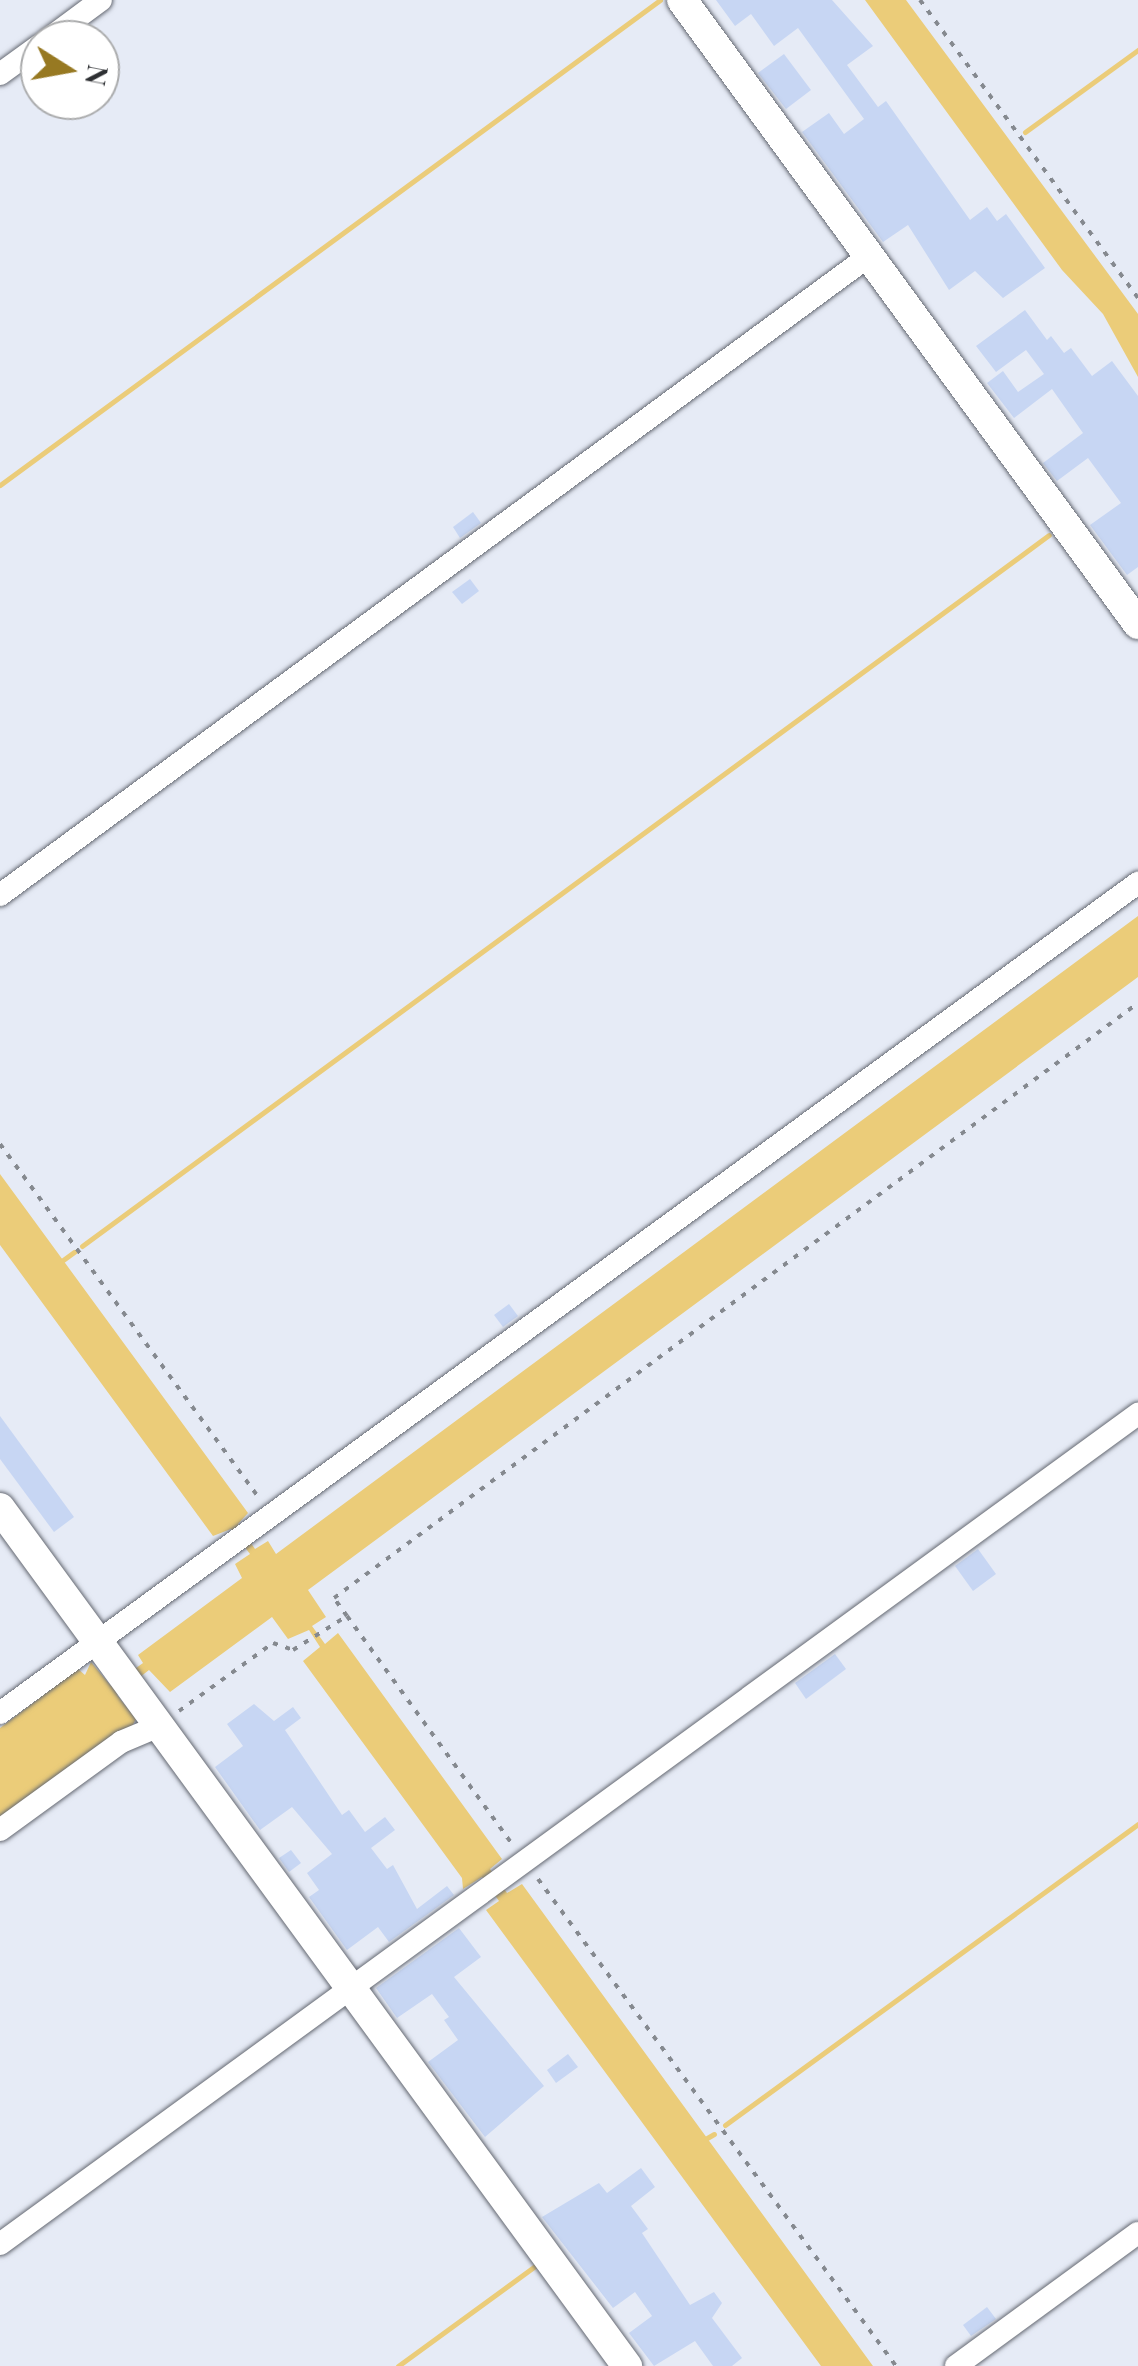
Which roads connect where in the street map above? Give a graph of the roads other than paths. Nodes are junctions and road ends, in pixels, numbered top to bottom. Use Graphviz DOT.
graph roads {
  1 [pos="101,0"];
  2 [pos="682,0"];
  3 [pos="74,20"];
  4 [pos="869,256"];
  5 [pos="1138,624"];
  6 [pos="1138,883"];
  7 [pos="0,895"];
  8 [pos="1138,1414"];
  9 [pos="0,1508"];
  10 [pos="97,1642"];
  11 [pos="0,1713"];
  12 [pos="159,1726"];
  13 [pos="0,1830"];
  14 [pos="351,1989"];
  15 [pos="1138,2233"];
  16 [pos="0,2244"];
  17 [pos="627,2366"];
  18 [pos="956,2366"];
  1 -- 3 [label="street"];
  2 -- 4 [label="street"];
  4 -- 5 [label="street"];
  4 -- 7 [label="street"];
  6 -- 10 [label="street"];
  8 -- 14 [label="street"];
  9 -- 10 [label="street"];
  10 -- 11 [label="street"];
  10 -- 12 [label="street"];
  12 -- 13 [label="street"];
  12 -- 14 [label="street"];
  14 -- 16 [label="street"];
  14 -- 17 [label="street"];
  15 -- 18 [label="street"];
}
